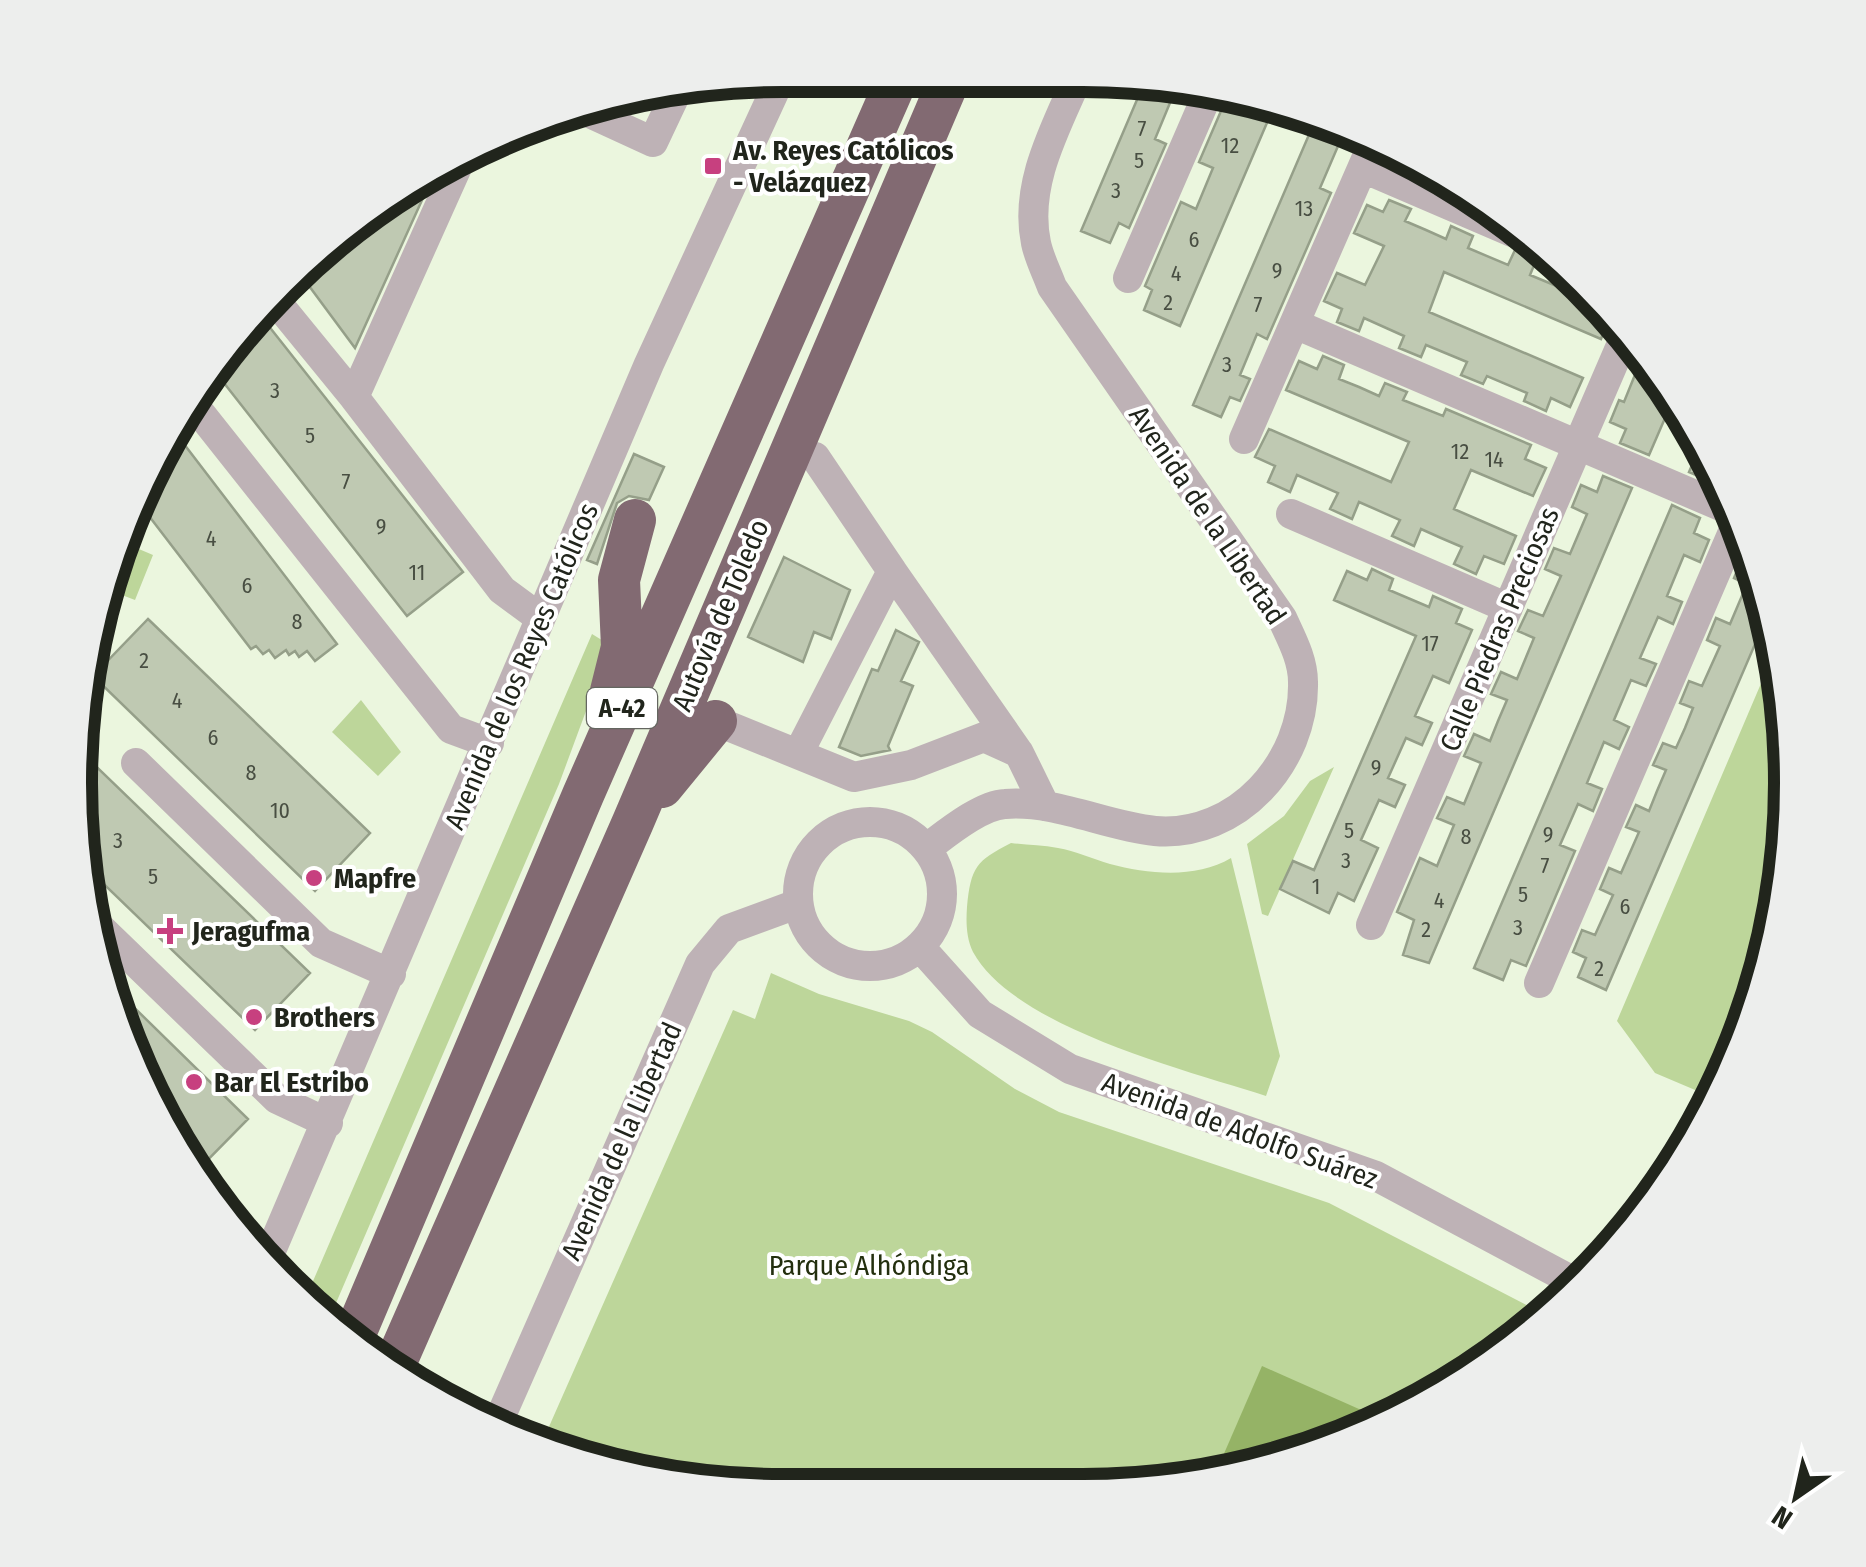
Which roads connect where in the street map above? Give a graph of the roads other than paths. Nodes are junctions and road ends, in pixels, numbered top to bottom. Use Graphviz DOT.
graph roads {
  1 [pos="774,92"];
  2 [pos="892,92"];
  3 [pos="944,92"];
  4 [pos="1072,92"];
  5 [pos="672,102"];
  6 [pos="1204,104"];
  7 [pos="600,118"];
  8 [pos="1369,155"];
  9 [pos="1372,156"];
  10 [pos="452,177"];
  11 [pos="1447,197"];
  12 [pos="834,226"];
  13 [pos="1128,278"];
  14 [pos="282,309"];
  15 [pos="848,312"];
  16 [pos="1295,324"];
  17 [pos="1619,349"];
  18 [pos="742,371"];
  19 [pos="354,397"];
  20 [pos="201,414"];
  21 [pos="1244,440"];
  22 [pos="1578,445"];
  23 [pos="815,457"];
  24 [pos="1715,506"];
  25 [pos="1290,514"];
  26 [pos="635,520"];
  27 [pos="1728,538"];
  28 [pos="892,571"];
  29 [pos="1508,608"];
  30 [pos="540,618"];
  31 [pos="716,721"];
  32 [pos="489,743"];
  33 [pos="798,752"];
  34 [pos="1018,753"];
  35 [pos="136,763"];
  36 [pos="583,795"];
  37 [pos="1045,806"];
  38 [pos="633,822"];
  39 [pos="927,848"];
  40 [pos="797,904"];
  41 [pos="1371,924"];
  42 [pos="111,938"];
  43 [pos="920,947"];
  44 [pos="391,974"];
  45 [pos="1539,983"];
  46 [pos="328,1123"];
  47 [pos="272,1248"];
  48 [pos="1565,1277"];
  49 [pos="358,1328"];
  50 [pos="398,1357"];
  51 [pos="502,1414"];
  1 -- 30 [label="street, Avenida de los Reyes Católicos"];
  2 -- 12 [label="highway, Autovía de Toledo / A-42"];
  3 -- 15 [label="highway, Autovía de Toledo / A-42"];
  4 -- 37 [label="street, Avenida de la Libertad"];
  5 -- 7 [label="street"];
  6 -- 13 [label="street"];
  8 -- 16 [label="street"];
  9 -- 11 [label="street"];
  10 -- 19 [label="street"];
  12 -- 18 [label="highway"];
  12 -- 36 [label="highway, Autovía de Toledo / A-42"];
  14 -- 19 [label="street"];
  15 -- 23 [label="highway"];
  15 -- 38 [label="highway, Autovía de Toledo / A-42"];
  16 -- 21 [label="street"];
  16 -- 22 [label="street"];
  17 -- 22 [label="street, Calle Piedras Preciosas"];
  19 -- 30 [label="street"];
  20 -- 32 [label="street"];
  22 -- 24 [label="street"];
  22 -- 29 [label="street, Calle Piedras Preciosas"];
  23 -- 28 [label="street"];
  25 -- 29 [label="street"];
  26 -- 36 [label="highway"];
  27 -- 45 [label="street"];
  28 -- 33 [label="street"];
  28 -- 34 [label="street"];
  29 -- 41 [label="street, Calle Piedras Preciosas"];
  30 -- 32 [label="street, Avenida de los Reyes Católicos"];
  31 -- 33 [label="street"];
  31 -- 38 [label="highway"];
  32 -- 44 [label="street, Avenida de los Reyes Católicos"];
  33 -- 34 [label="street"];
  34 -- 37 [label="street"];
  35 -- 44 [label="street"];
  36 -- 49 [label="highway, Autovía de Toledo / A-42"];
  37 -- 39 [label="street, Avenida de la Libertad"];
  38 -- 50 [label="highway, Autovía de Toledo / A-42"];
  39 -- 40 [label="street"];
  39 -- 43 [label="street"];
  40 -- 43 [label="street"];
  40 -- 51 [label="street, Avenida de la Libertad"];
  42 -- 46 [label="street"];
  43 -- 48 [label="street, Avenida de Adolfo Suárez"];
  44 -- 46 [label="street, Avenida de los Reyes Católicos"];
  46 -- 47 [label="street, Avenida de los Reyes Católicos"];
}
